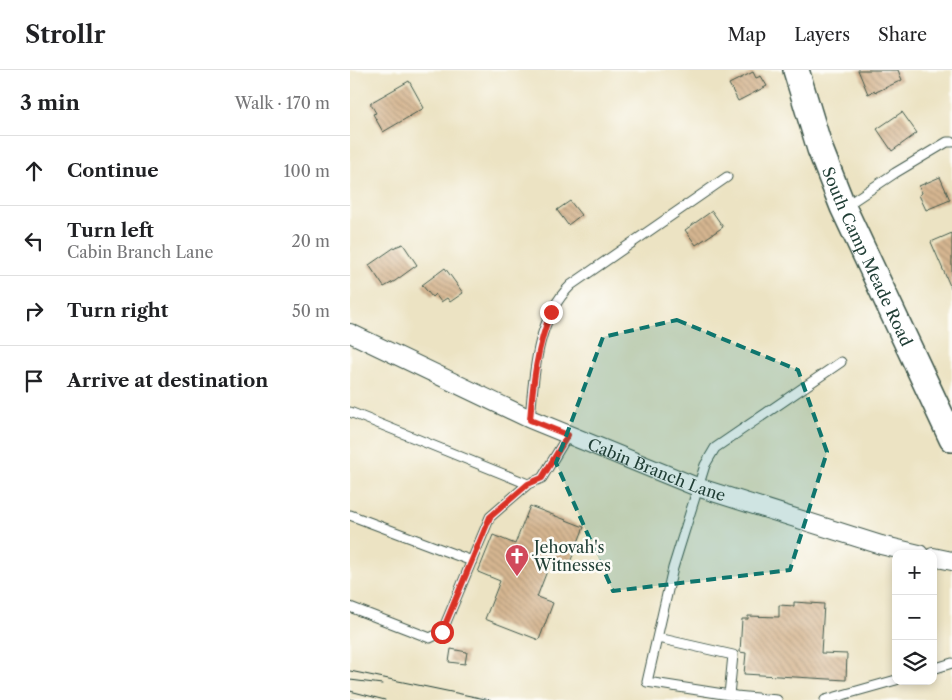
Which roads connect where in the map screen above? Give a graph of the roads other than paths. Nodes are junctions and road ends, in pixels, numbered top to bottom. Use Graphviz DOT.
graph roads {
  1 [pos="796,70"];
  2 [pos="952,142"];
  3 [pos="727,177"];
  4 [pos="843,208"];
  5 [pos="350,333"];
  6 [pos="842,362"];
  7 [pos="350,412"];
  8 [pos="530,420"];
  9 [pos="568,435"];
  10 [pos="952,439"];
  11 [pos="528,484"];
  12 [pos="697,487"];
  13 [pos="350,515"];
  14 [pos="902,550"];
  15 [pos="937,558"];
  16 [pos="472,560"];
  17 [pos="952,561"];
  18 [pos="350,607"];
  19 [pos="658,638"];
  20 [pos="952,663"];
  21 [pos="937,667"];
  22 [pos="892,681"];
  23 [pos="729,695"];
  24 [pos="778,700"];
  25 [pos="825,700"];
  1 -- 4 [label="main road, South Camp Meade Road"];
  2 -- 4 [label="lane"];
  3 -- 8 [label="lane"];
  4 -- 10 [label="main road, South Camp Meade Road"];
  5 -- 8 [label="street, Cabin Branch Lane"];
  6 -- 12 [label="lane"];
  7 -- 11 [label="lane"];
  8 -- 9 [label="street, Cabin Branch Lane"];
  9 -- 11 [label="lane"];
  9 -- 12 [label="street, Cabin Branch Lane"];
  11 -- 16 [label="lane"];
  12 -- 14 [label="street, Cabin Branch Lane"];
  12 -- 19 [label="lane"];
  13 -- 16 [label="lane"];
  15 -- 17 [label="street"];
  16 -- 18 [label="lane"];
  19 -- 23 [label="lane"];
  19 -- 23 [label="lane"];
  20 -- 21 [label="lane"];
  22 -- 25 [label="lane"];
  23 -- 24 [label="lane"];
}
